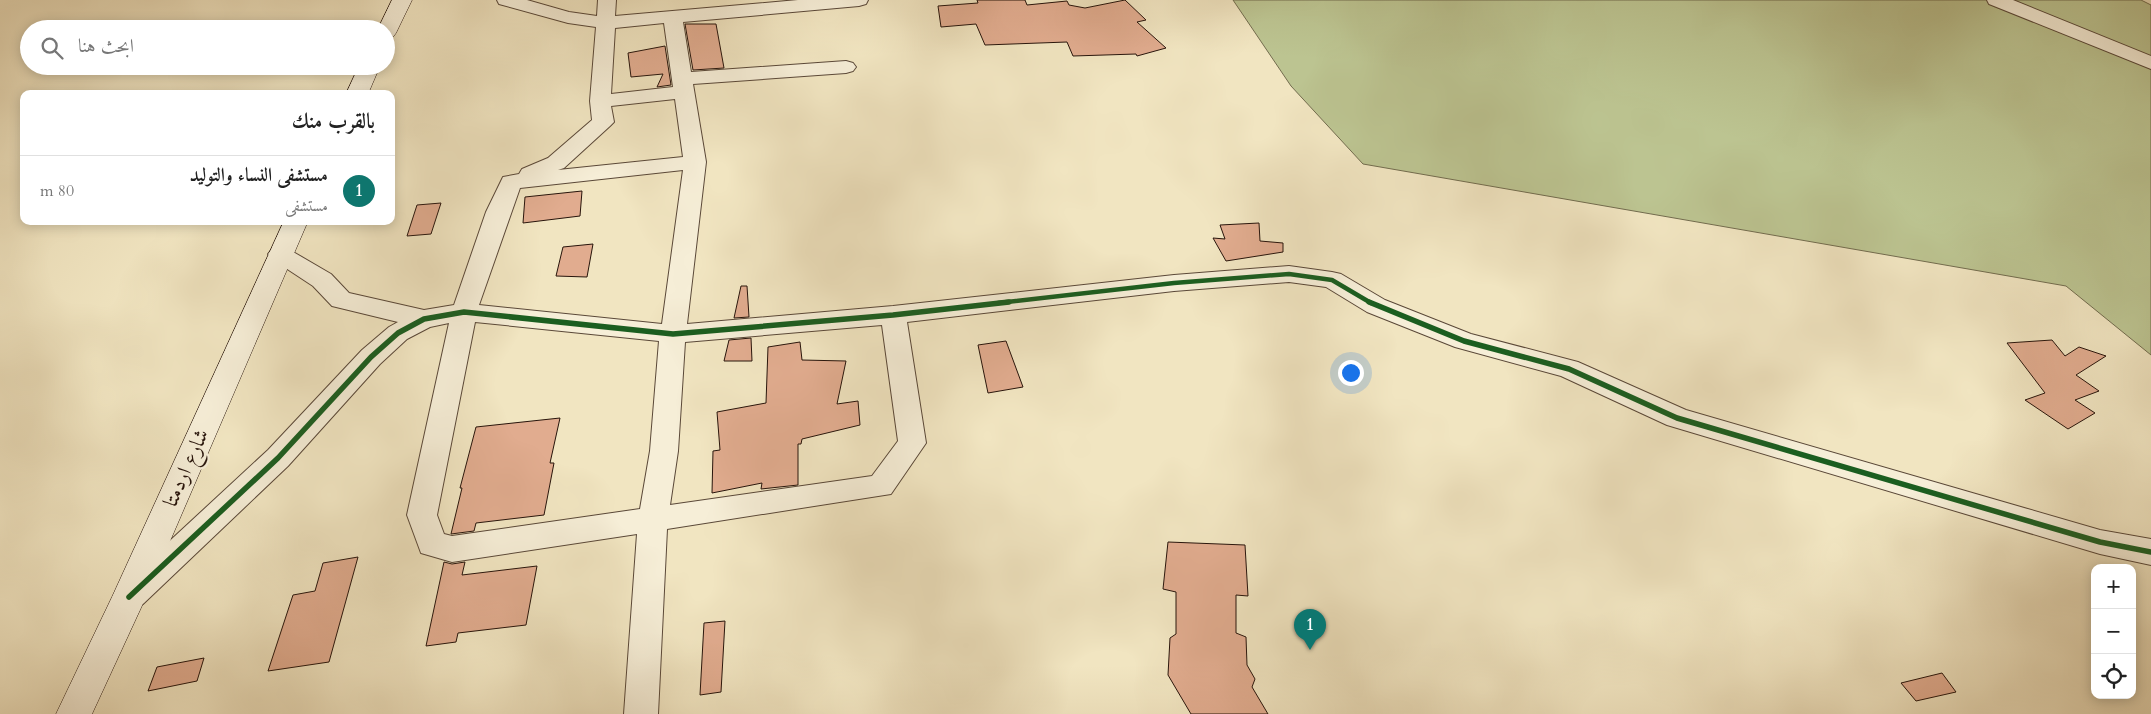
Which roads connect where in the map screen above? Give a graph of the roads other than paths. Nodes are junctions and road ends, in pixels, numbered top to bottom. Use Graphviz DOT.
graph roads {
  1 [pos="402,0"];
  2 [pos="506,0"];
  3 [pos="607,0"];
  4 [pos="859,0"];
  5 [pos="1996,0"];
  6 [pos="673,18"];
  7 [pos="392,20"];
  8 [pos="606,23"];
  9 [pos="2151,63"];
  10 [pos="846,67"];
  11 [pos="366,75"];
  12 [pos="682,86"];
  13 [pos="359,90"];
  14 [pos="600,101"];
  15 [pos="694,162"];
  16 [pos="511,182"];
  17 [pos="294,225"];
  18 [pos="280,254"];
  19 [pos="464,312"];
  20 [pos="893,315"];
  21 [pos="424,319"];
  22 [pos="673,334"];
  23 [pos="653,520"];
  24 [pos="2151,552"];
  25 [pos="129,597"];
  26 [pos="74,714"];
  27 [pos="641,714"];
  1 -- 7 [label="main road"];
  2 -- 8 [label="street"];
  3 -- 8 [label="street"];
  4 -- 6 [label="street"];
  5 -- 9 [label="street"];
  6 -- 8 [label="street"];
  6 -- 12 [label="street"];
  8 -- 14 [label="street"];
  10 -- 12 [label="street"];
  11 -- 13 [label="main road"];
  12 -- 14 [label="street"];
  12 -- 15 [label="street"];
  14 -- 16 [label="street"];
  15 -- 16 [label="street"];
  15 -- 22 [label="street"];
  16 -- 19 [label="street"];
  17 -- 18 [label="main road, شارع اردمتا"];
  18 -- 21 [label="street"];
  18 -- 25 [label="main road, شارع اردمتا"];
  19 -- 21 [label="street"];
  19 -- 22 [label="street"];
  19 -- 23 [label="street"];
  20 -- 22 [label="street"];
  20 -- 23 [label="street"];
  20 -- 24 [label="street"];
  21 -- 25 [label="street"];
  22 -- 23 [label="street"];
  23 -- 27 [label="street"];
  25 -- 26 [label="main road, شارع اردمتا"];
}
